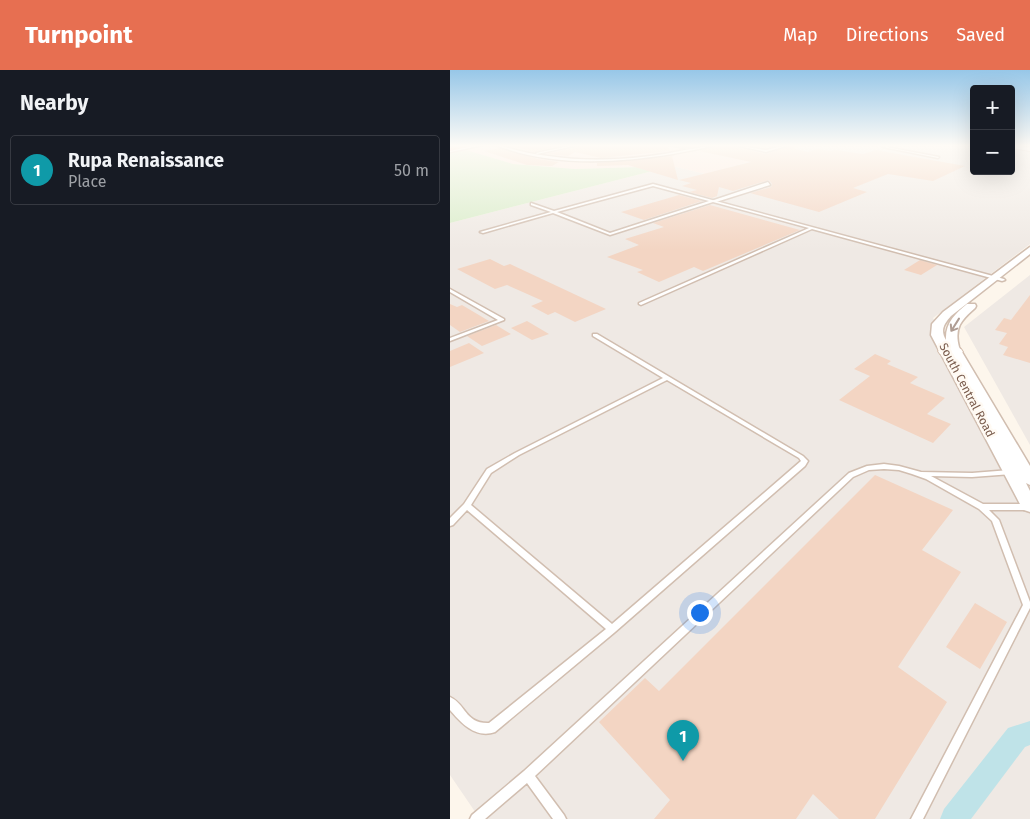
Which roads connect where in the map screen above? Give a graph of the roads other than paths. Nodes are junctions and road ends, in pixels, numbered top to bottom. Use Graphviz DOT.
graph roads {
  1 [pos="768,184"];
  2 [pos="714,201"];
  3 [pos="532,204"];
  4 [pos="553,212"];
  5 [pos="812,228"];
  6 [pos="482,232"];
  7 [pos="1030,250"];
  8 [pos="1030,258"];
  9 [pos="998,278"];
  10 [pos="450,290"];
  11 [pos="641,304"];
  12 [pos="595,335"];
  13 [pos="450,340"];
  14 [pos="950,351"];
  15 [pos="667,378"];
  16 [pos="1012,472"];
  17 [pos="920,474"];
  18 [pos="1030,479"];
  19 [pos="468,506"];
  20 [pos="1030,506"];
  21 [pos="982,507"];
  22 [pos="450,523"];
  23 [pos="1028,606"];
  24 [pos="612,629"];
  25 [pos="450,702"];
  26 [pos="528,775"];
  27 [pos="476,819"];
  28 [pos="560,819"];
  29 [pos="917,819"];
  1 -- 2 [label="street"];
  2 -- 4 [label="lane"];
  2 -- 4 [label="lane"];
  2 -- 5 [label="lane"];
  3 -- 4 [label="lane"];
  4 -- 6 [label="lane"];
  5 -- 9 [label="lane"];
  5 -- 11 [label="lane"];
  7 -- 9 [label="street, South Central Road"];
  8 -- 9 [label="street, South Central Road"];
  9 -- 14 [label="street, South Central Road"];
  10 -- 13 [label="lane"];
  12 -- 15 [label="lane"];
  14 -- 16 [label="street, South Central Road"];
  14 -- 18 [label="street, South Central Road"];
  15 -- 19 [label="lane"];
  15 -- 24 [label="lane"];
  16 -- 17 [label="lane"];
  16 -- 20 [label="street, South Central Road"];
  17 -- 21 [label="lane"];
  17 -- 26 [label="lane"];
  19 -- 22 [label="lane"];
  19 -- 24 [label="lane"];
  20 -- 21 [label="lane"];
  21 -- 23 [label="lane"];
  23 -- 29 [label="lane"];
  24 -- 25 [label="lane"];
  26 -- 27 [label="lane"];
  26 -- 28 [label="lane"];
}
